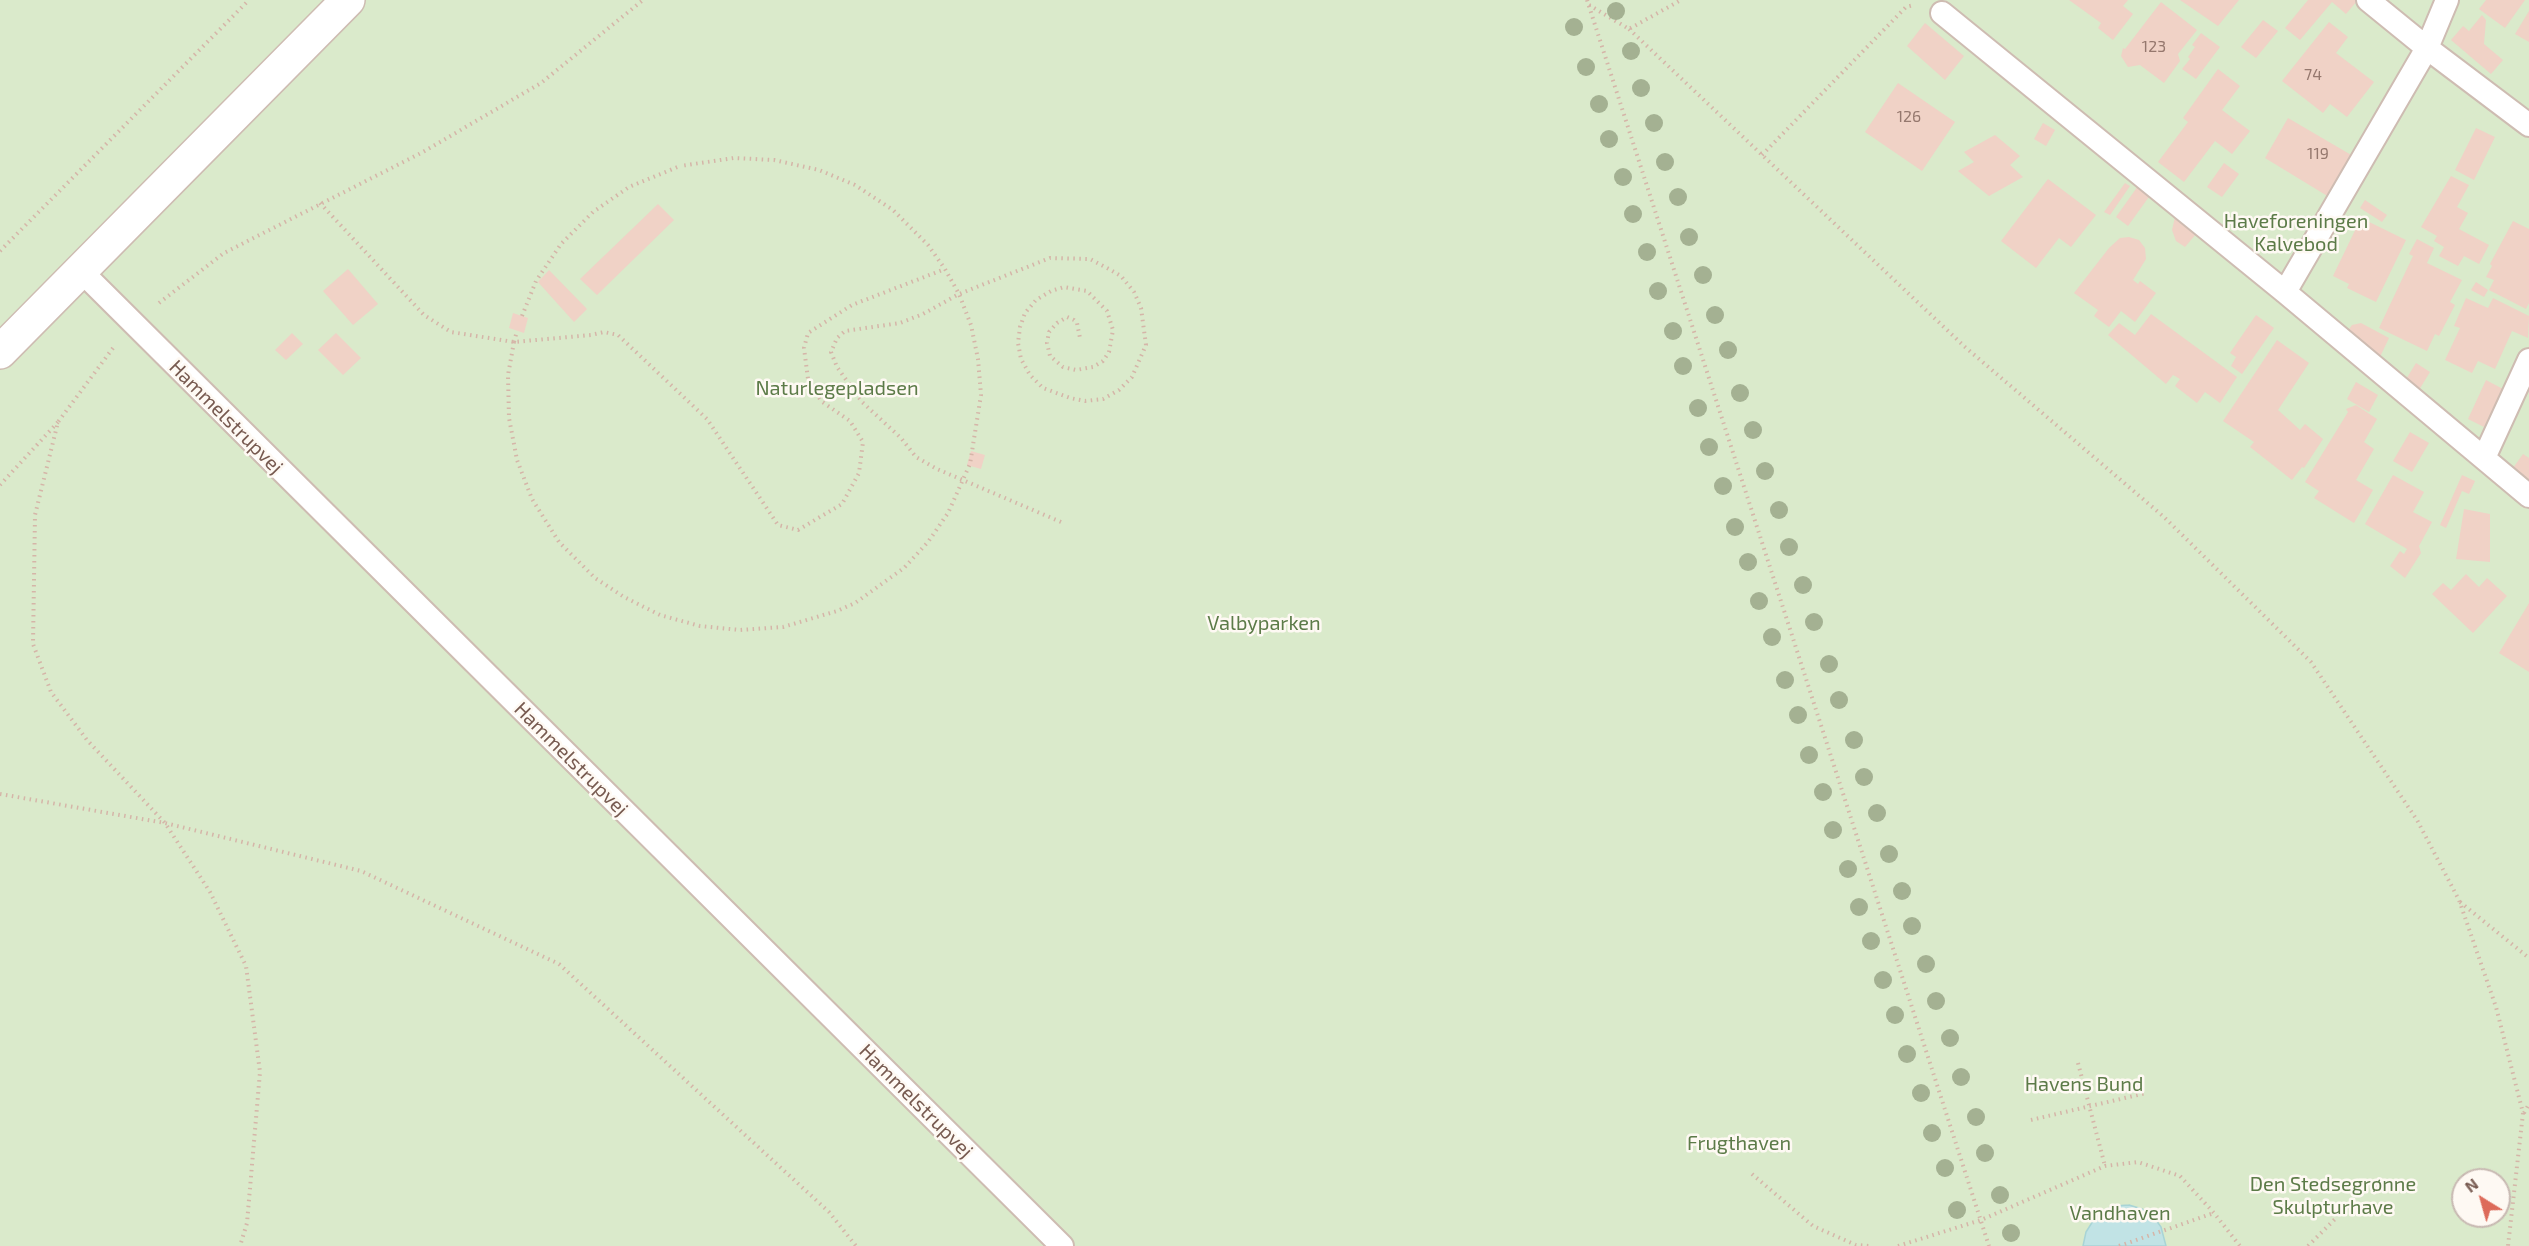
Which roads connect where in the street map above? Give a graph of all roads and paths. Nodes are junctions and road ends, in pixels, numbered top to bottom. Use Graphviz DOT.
graph roads {
  1 [pos="249,0"];
  2 [pos="348,0"];
  3 [pos="643,0"];
  4 [pos="1682,0"];
  5 [pos="2368,0"];
  6 [pos="2447,0"];
  7 [pos="1587,2"];
  8 [pos="1942,13"];
  9 [pos="1629,29"];
  10 [pos="2427,48"];
  11 [pos="2529,125"];
  12 [pos="1762,155"];
  13 [pos="320,203"];
  14 [pos="0,251"];
  15 [pos="945,269"];
  16 [pos="81,271"];
  17 [pos="2285,292"];
  18 [pos="959,294"];
  19 [pos="522,316"];
  20 [pos="132,324"];
  21 [pos="517,331"];
  22 [pos="1080,338"];
  23 [pos="514,342"];
  24 [pos="0,352"];
  25 [pos="2529,360"];
  26 [pos="58,422"];
  27 [pos="2484,458"];
  28 [pos="964,480"];
  29 [pos="0,484"];
  30 [pos="2529,496"];
  31 [pos="1061,522"];
  32 [pos="0,794"];
  33 [pos="165,823"];
  34 [pos="2459,900"];
  35 [pos="2529,958"];
  36 [pos="2078,1063"];
  37 [pos="2146,1093"];
  38 [pos="2529,1104"];
  39 [pos="2089,1106"];
  40 [pos="2523,1113"];
  41 [pos="2031,1120"];
  42 [pos="2105,1166"];
  43 [pos="1752,1174"];
  44 [pos="2214,1212"];
  45 [pos="2335,1219"];
  46 [pos="1981,1220"];
  47 [pos="240,1246"];
  48 [pos="856,1246"];
  49 [pos="1062,1246"];
  50 [pos="1870,1246"];
  51 [pos="1898,1246"];
  52 [pos="1989,1246"];
  53 [pos="2119,1246"];
  54 [pos="2241,1246"];
  55 [pos="2308,1246"];
  56 [pos="2508,1246"];
  1 -- 14 [label="path"];
  2 -- 16 [label="street"];
  3 -- 13 [label="path"];
  4 -- 9 [label="path"];
  5 -- 10 [label="lane"];
  6 -- 10 [label="lane"];
  7 -- 9 [label="path"];
  7 -- 46 [label="path"];
  8 -- 12 [label="path"];
  8 -- 17 [label="lane"];
  9 -- 12 [label="path"];
  10 -- 11 [label="lane"];
  10 -- 17 [label="lane"];
  12 -- 34 [label="path"];
  13 -- 20 [label="path"];
  13 -- 23 [label="path"];
  15 -- 18 [label="path, bridge"];
  15 -- 19 [label="path, bridge"];
  15 -- 23 [label="path"];
  16 -- 20 [label="lane, Hammelstrupvej"];
  16 -- 24 [label="street"];
  17 -- 27 [label="lane"];
  18 -- 22 [label="path"];
  18 -- 28 [label="path, bridge"];
  18 -- 28 [label="path"];
  20 -- 26 [label="path"];
  20 -- 49 [label="lane, Hammelstrupvej"];
  21 -- 23 [label="path"];
  23 -- 28 [label="path, bridge"];
  25 -- 27 [label="lane"];
  26 -- 29 [label="path"];
  26 -- 33 [label="path"];
  27 -- 30 [label="lane"];
  28 -- 31 [label="path"];
  32 -- 33 [label="path"];
  33 -- 47 [label="path"];
  33 -- 48 [label="path"];
  34 -- 35 [label="path"];
  34 -- 40 [label="path"];
  36 -- 39 [label="path"];
  37 -- 39 [label="path"];
  38 -- 40 [label="path"];
  39 -- 41 [label="path"];
  39 -- 42 [label="path"];
  40 -- 56 [label="path"];
  42 -- 44 [label="path"];
  42 -- 46 [label="path"];
  43 -- 50 [label="path"];
  44 -- 53 [label="path"];
  44 -- 54 [label="path"];
  45 -- 55 [label="path"];
  46 -- 51 [label="path"];
  46 -- 52 [label="path"];
}
